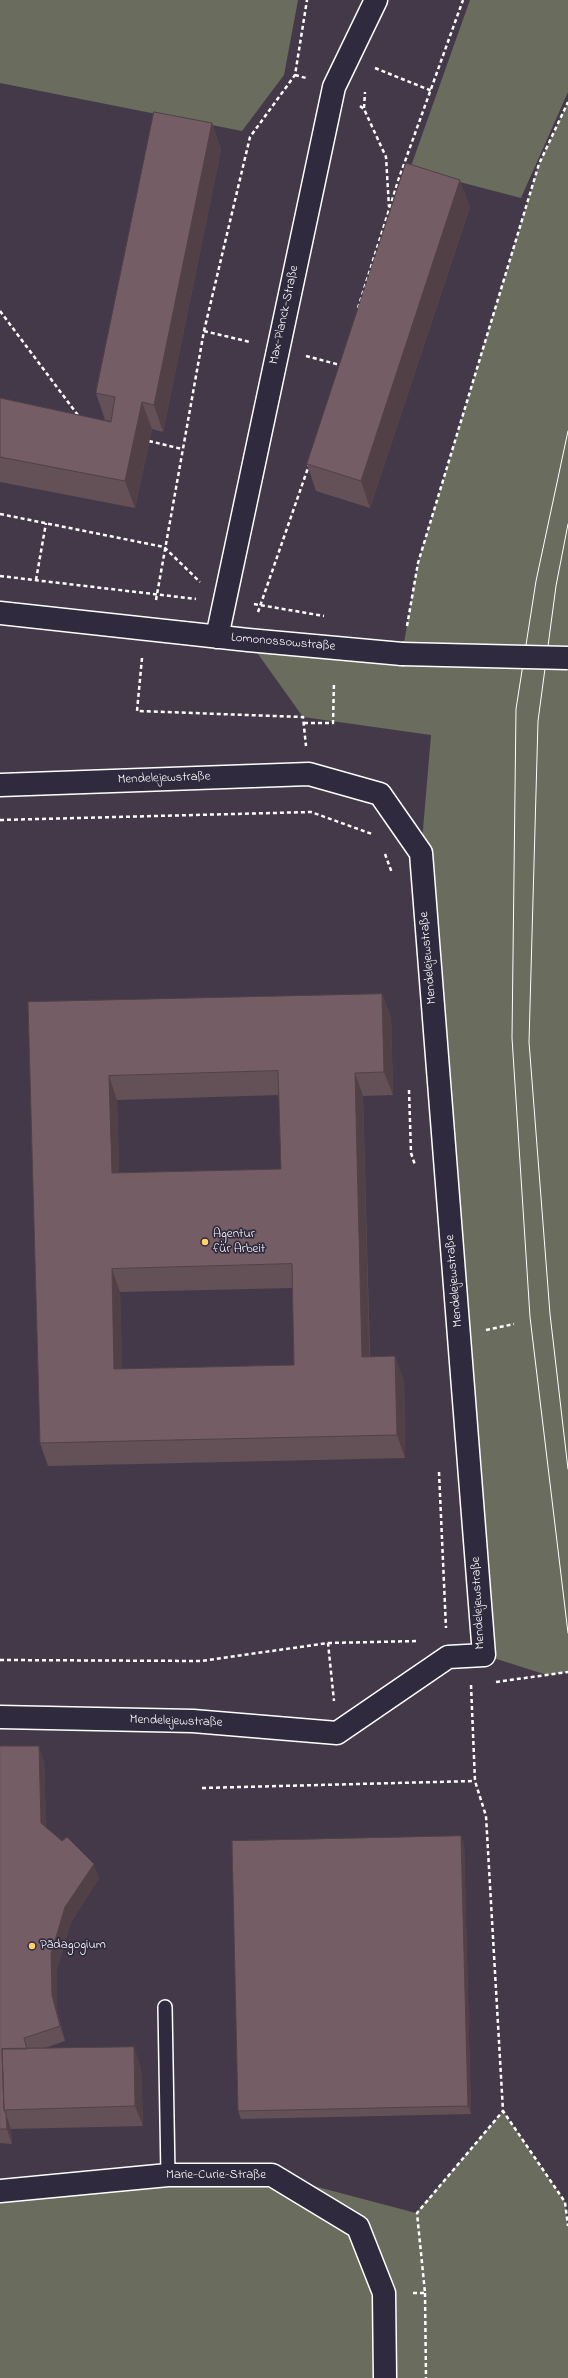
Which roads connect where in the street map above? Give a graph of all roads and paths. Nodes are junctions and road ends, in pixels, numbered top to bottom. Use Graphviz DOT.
graph roads {
  1 [pos="307,0"];
  2 [pos="376,0"];
  3 [pos="463,0"];
  4 [pos="370,66"];
  5 [pos="334,87"];
  6 [pos="432,91"];
  7 [pos="568,102"];
  8 [pos="389,210"];
  9 [pos="0,311"];
  10 [pos="356,313"];
  11 [pos="342,357"];
  12 [pos="338,372"];
  13 [pos="82,420"];
  14 [pos="149,440"];
  15 [pos="182,449"];
  16 [pos="310,461"];
  17 [pos="0,514"];
  18 [pos="46,523"];
  19 [pos="164,547"];
  20 [pos="0,576"];
  21 [pos="36,580"];
  22 [pos="225,601"];
  23 [pos="260,605"];
  24 [pos="0,613"];
  25 [pos="330,617"];
  26 [pos="217,637"];
  27 [pos="248,640"];
  28 [pos="402,654"];
  29 [pos="568,658"];
  30 [pos="140,664"];
  31 [pos="334,682"];
  32 [pos="303,717"];
  33 [pos="304,723"];
  34 [pos="0,785"];
  35 [pos="0,820"];
  36 [pos="378,837"];
  37 [pos="383,850"];
  38 [pos="394,877"];
  39 [pos="408,1083"];
  40 [pos="416,1167"];
  41 [pos="438,1467"];
  42 [pos="328,1643"];
  43 [pos="447,1649"];
  44 [pos="0,1660"];
  45 [pos="568,1672"];
  46 [pos="494,1682"];
  47 [pos="479,1684"];
  48 [pos="472,1685"];
  49 [pos="0,1717"];
  50 [pos="337,1733"];
  51 [pos="475,1781"];
  52 [pos="202,1788"];
  53 [pos="166,2007"];
  54 [pos="503,2111"];
  55 [pos="168,2175"];
  56 [pos="0,2191"];
  57 [pos="568,2226"];
  58 [pos="384,2293"];
  59 [pos="425,2293"];
  60 [pos="385,2378"];
  61 [pos="426,2378"];
  1 -- 15 [label="path"];
  2 -- 5 [label="street, Max-Planck-Straße"];
  3 -- 6 [label="path"];
  4 -- 6 [label="path"];
  5 -- 8 [label="path"];
  5 -- 22 [label="street, Max-Planck-Straße"];
  6 -- 8 [label="path"];
  7 -- 28 [label="path"];
  8 -- 10 [label="path"];
  9 -- 13 [label="path"];
  11 -- 12 [label="path"];
  14 -- 15 [label="path"];
  15 -- 19 [label="path"];
  16 -- 23 [label="path"];
  17 -- 18 [label="path"];
  18 -- 19 [label="path"];
  18 -- 21 [label="path"];
  19 -- 22 [label="path"];
  20 -- 21 [label="path"];
  21 -- 22 [label="path"];
  22 -- 23 [label="path"];
  22 -- 26 [label="street, Max-Planck-Straße"];
  23 -- 25 [label="path"];
  23 -- 27 [label="path"];
  24 -- 26 [label="street, Lomonossowstraße"];
  26 -- 27 [label="street, Lomonossowstraße"];
  27 -- 28 [label="street, Lomonossowstraße"];
  28 -- 29 [label="street, Lomonossowstraße, bridge"];
  30 -- 32 [label="path"];
  31 -- 33 [label="path"];
  34 -- 43 [label="street, Mendelejewstraße"];
  35 -- 36 [label="path"];
  37 -- 38 [label="path"];
  39 -- 40 [label="path"];
  41 -- 43 [label="path"];
  42 -- 43 [label="path"];
  42 -- 44 [label="path"];
  42 -- 50 [label="path"];
  43 -- 48 [label="path"];
  43 -- 50 [label="street"];
  45 -- 46 [label="path"];
  47 -- 48 [label="path"];
  48 -- 51 [label="path"];
  49 -- 50 [label="street, Mendelejewstraße"];
  51 -- 52 [label="path"];
  51 -- 54 [label="path"];
  53 -- 55 [label="lane"];
  54 -- 57 [label="path"];
  54 -- 59 [label="path"];
  55 -- 56 [label="street, Marie-Curie-Straße"];
  55 -- 58 [label="street, Marie-Curie-Straße"];
  58 -- 59 [label="path"];
  58 -- 60 [label="street, Marie-Curie-Straße"];
  59 -- 61 [label="path"];
}
